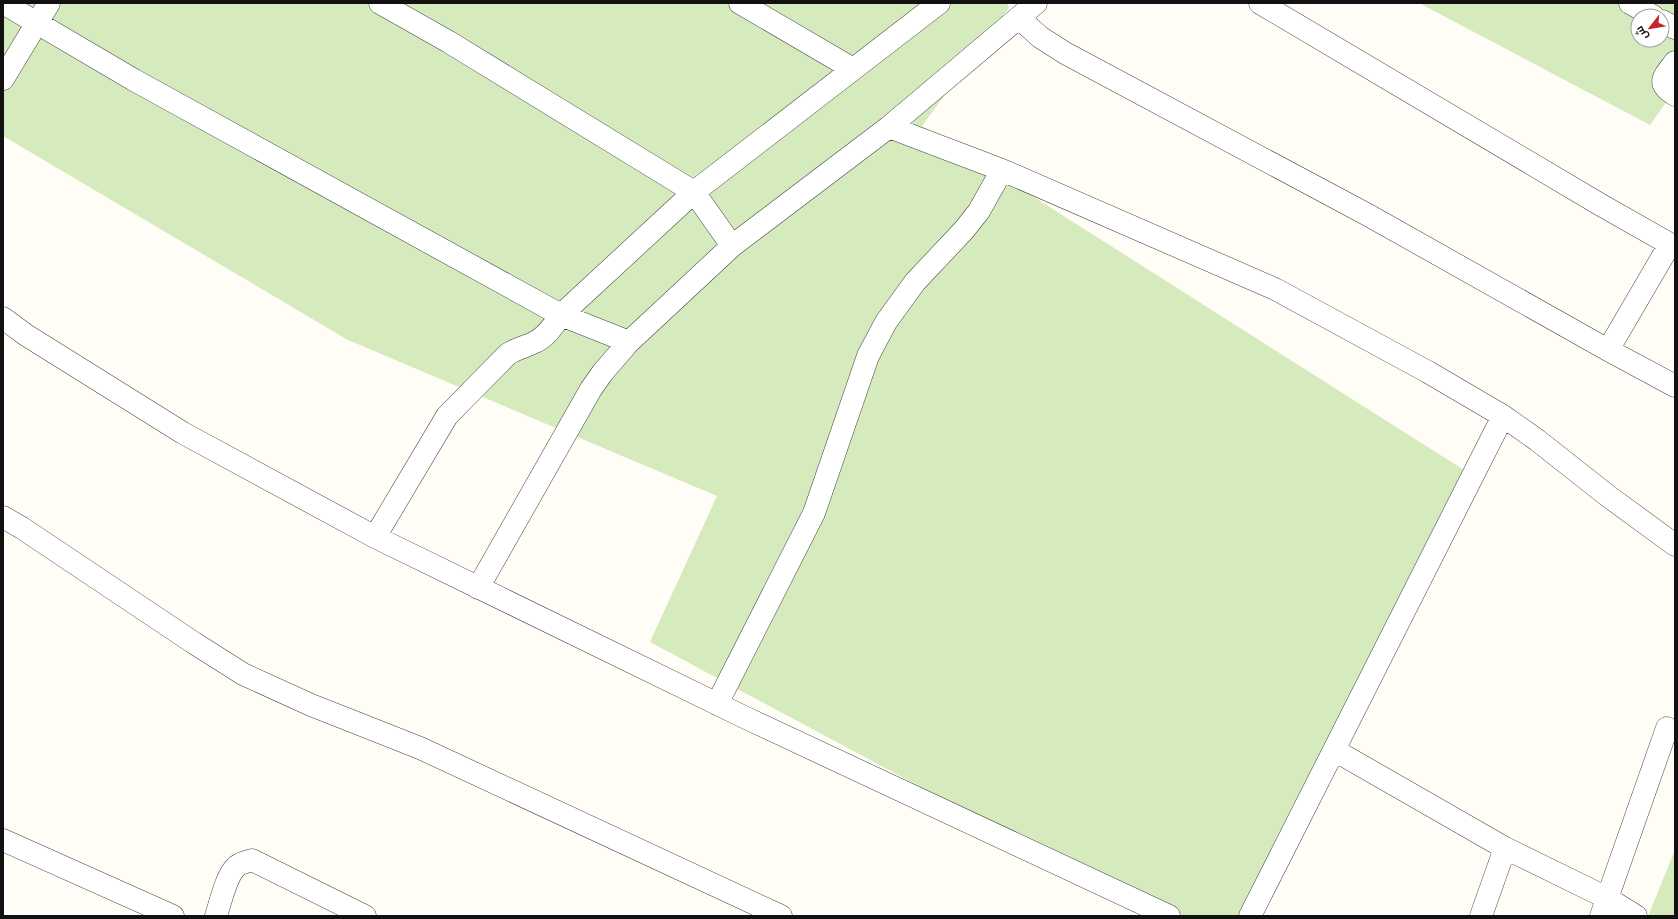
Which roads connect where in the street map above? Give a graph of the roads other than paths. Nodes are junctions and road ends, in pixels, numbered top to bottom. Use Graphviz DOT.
graph roads {
  1 [pos="3,3"];
  2 [pos="49,3"];
  3 [pos="380,3"];
  4 [pos="740,3"];
  5 [pos="940,3"];
  6 [pos="1036,3"];
  7 [pos="1260,3"];
  8 [pos="1630,3"];
  9 [pos="1639,8"];
  10 [pos="1019,18"];
  11 [pos="37,23"];
  12 [pos="1675,62"];
  13 [pos="853,70"];
  14 [pos="3,79"];
  15 [pos="1675,94"];
  16 [pos="889,127"];
  17 [pos="1002,170"];
  18 [pos="694,192"];
  19 [pos="1672,245"];
  20 [pos="732,246"];
  21 [pos="561,315"];
  22 [pos="3,318"];
  23 [pos="628,342"];
  24 [pos="1608,350"];
  25 [pos="1675,386"];
  26 [pos="1503,416"];
  27 [pos="3,517"];
  28 [pos="375,537"];
  29 [pos="1675,545"];
  30 [pos="478,588"];
  31 [pos="717,704"];
  32 [pos="1667,728"];
  33 [pos="1334,750"];
  34 [pos="3,840"];
  35 [pos="1505,848"];
  36 [pos="1604,907"];
  37 [pos="173,916"];
  38 [pos="216,916"];
  39 [pos="365,916"];
  40 [pos="781,916"];
  41 [pos="1169,916"];
  42 [pos="1250,916"];
  43 [pos="1481,916"];
  44 [pos="1636,916"];
  1 -- 11 [label="street"];
  2 -- 11 [label="street"];
  3 -- 18 [label="street"];
  4 -- 13 [label="street"];
  5 -- 13 [label="street"];
  6 -- 10 [label="street"];
  7 -- 19 [label="street"];
  8 -- 9 [label="street"];
  10 -- 16 [label="street"];
  10 -- 24 [label="street"];
  11 -- 14 [label="street"];
  11 -- 21 [label="street"];
  12 -- 15 [label="street"];
  13 -- 18 [label="street"];
  16 -- 17 [label="street"];
  16 -- 20 [label="street"];
  17 -- 26 [label="street"];
  17 -- 31 [label="street"];
  18 -- 20 [label="street"];
  18 -- 21 [label="street"];
  19 -- 24 [label="street"];
  20 -- 23 [label="street"];
  21 -- 23 [label="street"];
  21 -- 28 [label="street"];
  22 -- 28 [label="street"];
  23 -- 30 [label="street"];
  24 -- 25 [label="street"];
  26 -- 29 [label="street"];
  26 -- 33 [label="street"];
  27 -- 40 [label="street"];
  28 -- 30 [label="street"];
  30 -- 31 [label="street"];
  31 -- 41 [label="street"];
  32 -- 36 [label="street"];
  33 -- 35 [label="street"];
  33 -- 42 [label="street"];
  34 -- 37 [label="street"];
  35 -- 36 [label="street"];
  35 -- 43 [label="street"];
  36 -- 44 [label="street"];
  38 -- 39 [label="street"];
}
